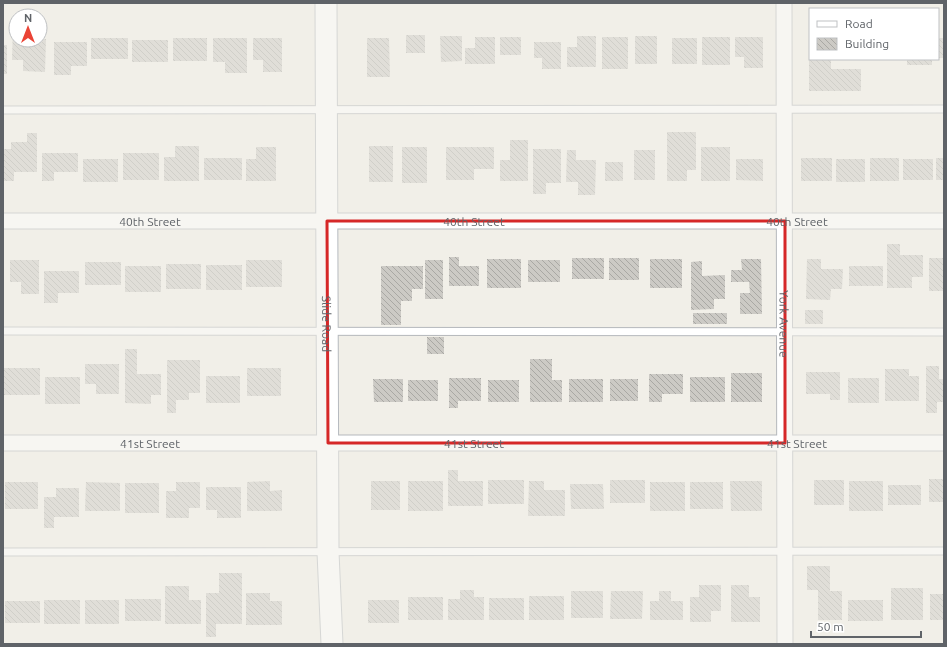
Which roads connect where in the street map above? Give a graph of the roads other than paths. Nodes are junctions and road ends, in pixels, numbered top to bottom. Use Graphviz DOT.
graph roads {
  1 [pos="326,3"];
  2 [pos="784,3"];
  3 [pos="784,109"];
  4 [pos="944,109"];
  5 [pos="3,110"];
  6 [pos="326,110"];
  7 [pos="3,221"];
  8 [pos="327,221"];
  9 [pos="785,221"];
  10 [pos="944,221"];
  11 [pos="327,330"];
  12 [pos="3,331"];
  13 [pos="785,332"];
  14 [pos="944,332"];
  15 [pos="3,443"];
  16 [pos="328,443"];
  17 [pos="785,443"];
  18 [pos="944,443"];
  19 [pos="785,550"];
  20 [pos="944,551"];
  21 [pos="3,552"];
  22 [pos="328,552"];
  23 [pos="332,644"];
  24 [pos="785,644"];
  1 -- 6 [label="main road, Slide Road"];
  2 -- 3 [label="street, York Avenue"];
  3 -- 4 [label="lane"];
  3 -- 6 [label="lane"];
  3 -- 9 [label="street, York Avenue"];
  5 -- 6 [label="lane"];
  6 -- 8 [label="main road, Slide Road"];
  7 -- 8 [label="street, 40th Street"];
  8 -- 9 [label="street, 40th Street"];
  8 -- 11 [label="main road, Slide Road"];
  9 -- 10 [label="street, 40th Street"];
  9 -- 13 [label="street, York Avenue"];
  11 -- 12 [label="lane"];
  11 -- 13 [label="lane"];
  11 -- 16 [label="main road, Slide Road"];
  13 -- 14 [label="lane"];
  13 -- 17 [label="street, York Avenue"];
  15 -- 16 [label="street, 41st Street"];
  16 -- 17 [label="street, 41st Street"];
  16 -- 22 [label="main road, Slide Road"];
  17 -- 18 [label="street, 41st Street"];
  17 -- 19 [label="street, York Avenue"];
  19 -- 20 [label="lane"];
  19 -- 22 [label="lane"];
  19 -- 24 [label="street, York Avenue"];
  21 -- 22 [label="lane"];
  22 -- 23 [label="main road, Slide Road"];
}
